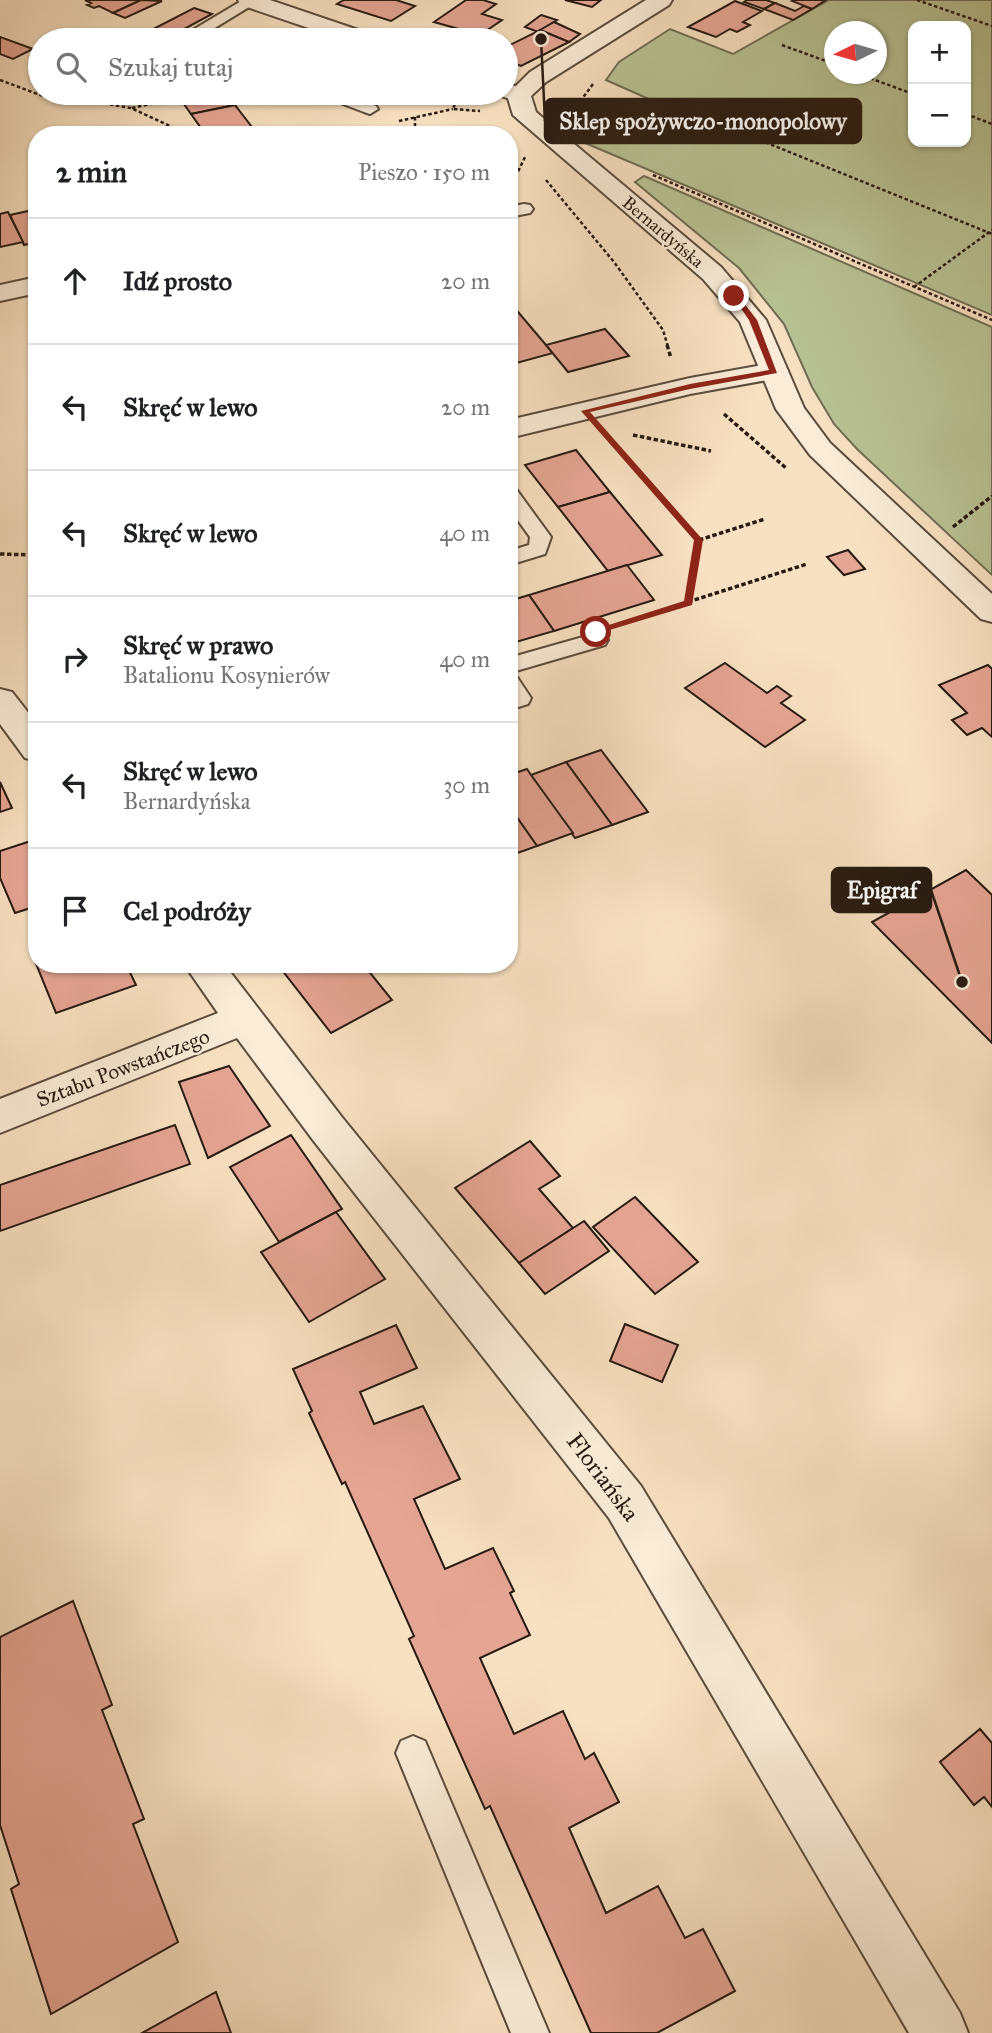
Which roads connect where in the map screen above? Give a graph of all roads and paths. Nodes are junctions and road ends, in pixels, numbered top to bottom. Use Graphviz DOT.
graph roads {
  1 [pos="251,0"];
  2 [pos="320,0"];
  3 [pos="661,0"];
  4 [pos="918,0"];
  5 [pos="292,15"];
  6 [pos="992,26"];
  7 [pos="208,28"];
  8 [pos="330,28"];
  9 [pos="782,45"];
  10 [pos="824,60"];
  11 [pos="0,80"];
  12 [pos="594,82"];
  13 [pos="886,84"];
  14 [pos="28,90"];
  15 [pos="518,90"];
  16 [pos="908,92"];
  17 [pos="518,102"];
  18 [pos="671,104"];
  19 [pos="114,105"];
  20 [pos="146,105"];
  21 [pos="360,105"];
  22 [pos="454,105"];
  23 [pos="131,108"];
  24 [pos="370,109"];
  25 [pos="453,109"];
  26 [pos="481,111"];
  27 [pos="571,114"];
  28 [pos="971,116"];
  29 [pos="992,124"];
  30 [pos="170,126"];
  31 [pos="416,126"];
  32 [pos="529,149"];
  33 [pos="526,155"];
  34 [pos="534,166"];
  35 [pos="518,171"];
  36 [pos="649,174"];
  37 [pos="543,177"];
  38 [pos="991,232"];
  39 [pos="28,287"];
  40 [pos="914,287"];
  41 [pos="0,293"];
  42 [pos="992,320"];
  43 [pos="774,371"];
  44 [pos="690,386"];
  45 [pos="585,411"];
  46 [pos="518,427"];
  47 [pos="622,433"];
  48 [pos="711,451"];
  49 [pos="792,473"];
  50 [pos="992,496"];
  51 [pos="518,506"];
  52 [pos="765,519"];
  53 [pos="951,528"];
  54 [pos="699,540"];
  55 [pos="0,554"];
  56 [pos="28,555"];
  57 [pos="518,555"];
  58 [pos="807,564"];
  59 [pos="688,603"];
  60 [pos="992,612"];
  61 [pos="597,640"];
  62 [pos="518,663"];
  63 [pos="0,700"];
  64 [pos="28,737"];
  65 [pos="210,973"];
  66 [pos="245,1019"];
  67 [pos="0,1116"];
  68 [pos="413,1753"];
  69 [pos="530,2033"];
  70 [pos="940,2033"];
  1 -- 5 [label="street"];
  1 -- 7 [label="lane"];
  2 -- 5 [label="street"];
  3 -- 15 [label="street"];
  4 -- 6 [label="path"];
  5 -- 8 [label="street"];
  9 -- 10 [label="path"];
  11 -- 14 [label="path"];
  12 -- 27 [label="path"];
  13 -- 16 [label="path"];
  17 -- 43 [label="street, Bernardyńska"];
  18 -- 38 [label="path"];
  19 -- 23 [label="path"];
  20 -- 23 [label="path"];
  21 -- 24 [label="lane"];
  22 -- 25 [label="path"];
  23 -- 30 [label="path"];
  25 -- 26 [label="path"];
  25 -- 31 [label="path"];
  28 -- 29 [label="path"];
  32 -- 33 [label="path"];
  33 -- 34 [label="path"];
  33 -- 35 [label="path"];
  36 -- 40 [label="path"];
  37 -- 44 [label="path"];
  38 -- 40 [label="path"];
  39 -- 41 [label="street"];
  40 -- 42 [label="path"];
  43 -- 44 [label="street"];
  43 -- 60 [label="street, Bernardyńska"];
  44 -- 45 [label="street"];
  44 -- 49 [label="path"];
  45 -- 46 [label="street"];
  45 -- 54 [label="path"];
  47 -- 48 [label="path"];
  50 -- 53 [label="path"];
  51 -- 57 [label="lane"];
  52 -- 54 [label="path"];
  54 -- 59 [label="path"];
  55 -- 56 [label="path"];
  58 -- 59 [label="path"];
  59 -- 61 [label="path"];
  61 -- 62 [label="lane"];
  63 -- 64 [label="street"];
  65 -- 66 [label="street, Floriańska"];
  66 -- 67 [label="street, Sztabu Powstańczego"];
  66 -- 70 [label="street, Floriańska"];
  68 -- 69 [label="lane"];
}
